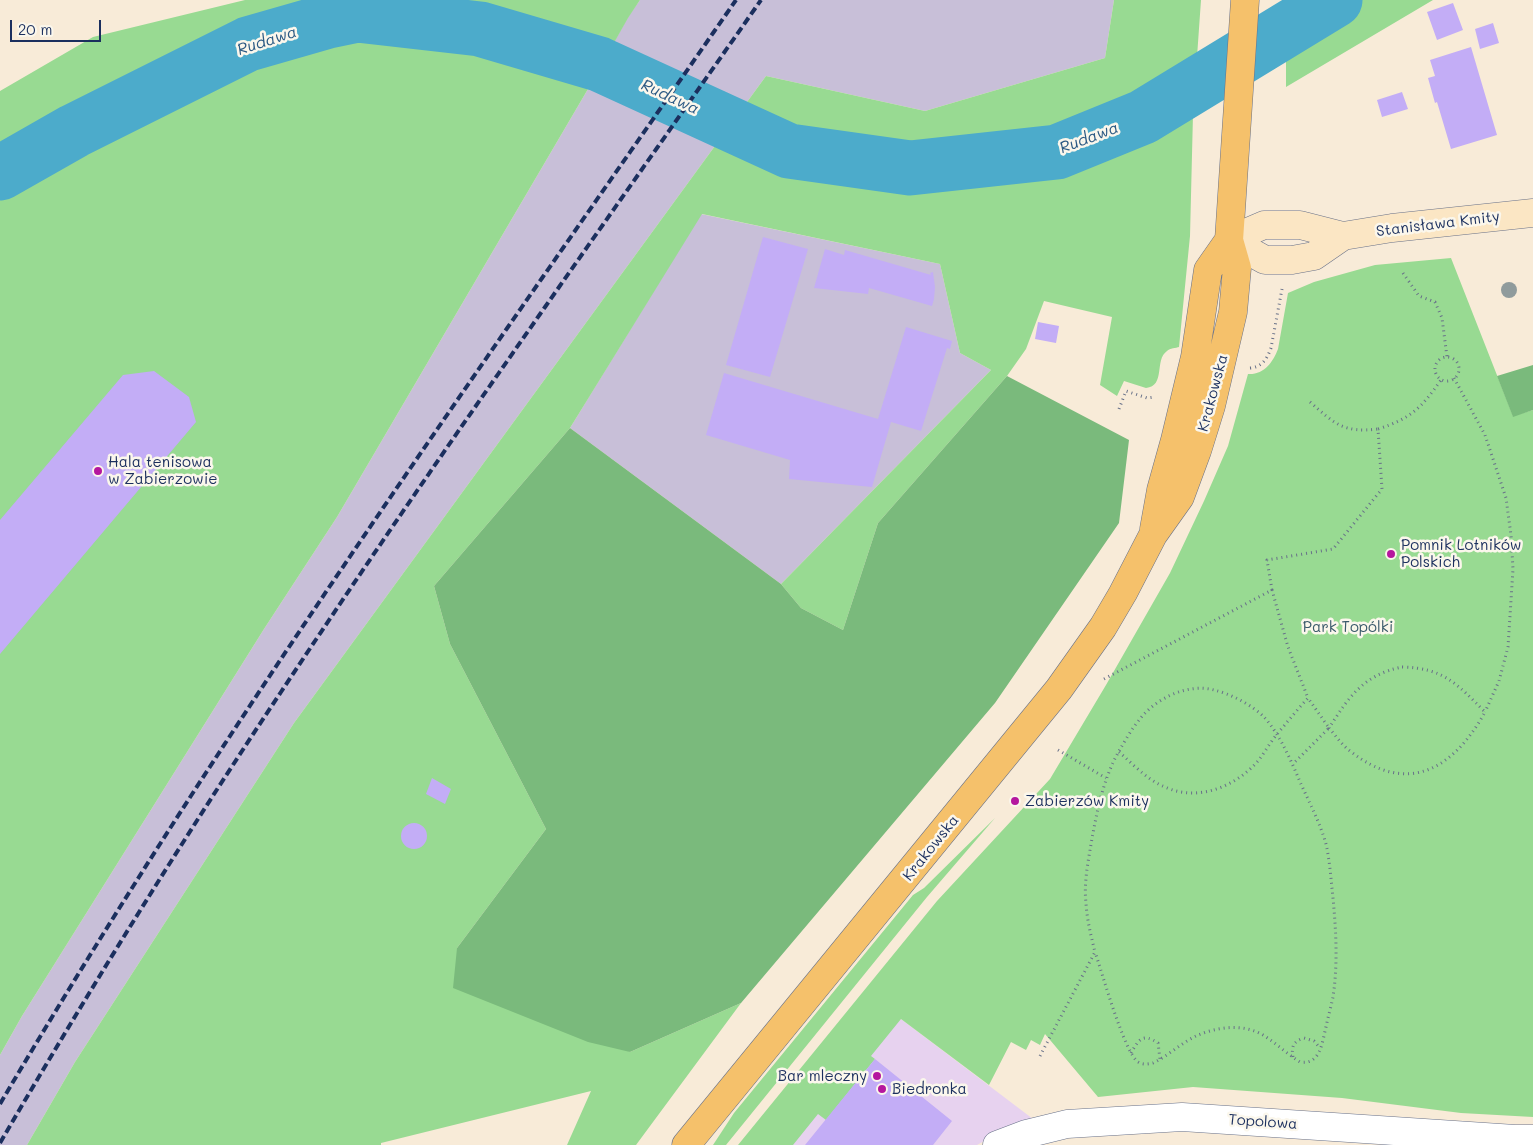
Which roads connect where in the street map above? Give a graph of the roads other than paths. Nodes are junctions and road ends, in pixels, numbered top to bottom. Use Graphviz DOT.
graph roads {
  1 [pos="1245,0"];
  2 [pos="1533,213"];
  3 [pos="1229,240"];
  4 [pos="1533,1138"];
  5 [pos="686,1145"];
  6 [pos="997,1145"];
  1 -- 3 [label="main road"];
  2 -- 3 [label="main road, Stanisława Kmity"];
  3 -- 5 [label="main road, Krakowska"];
  4 -- 6 [label="street, Topolowa"];
}
